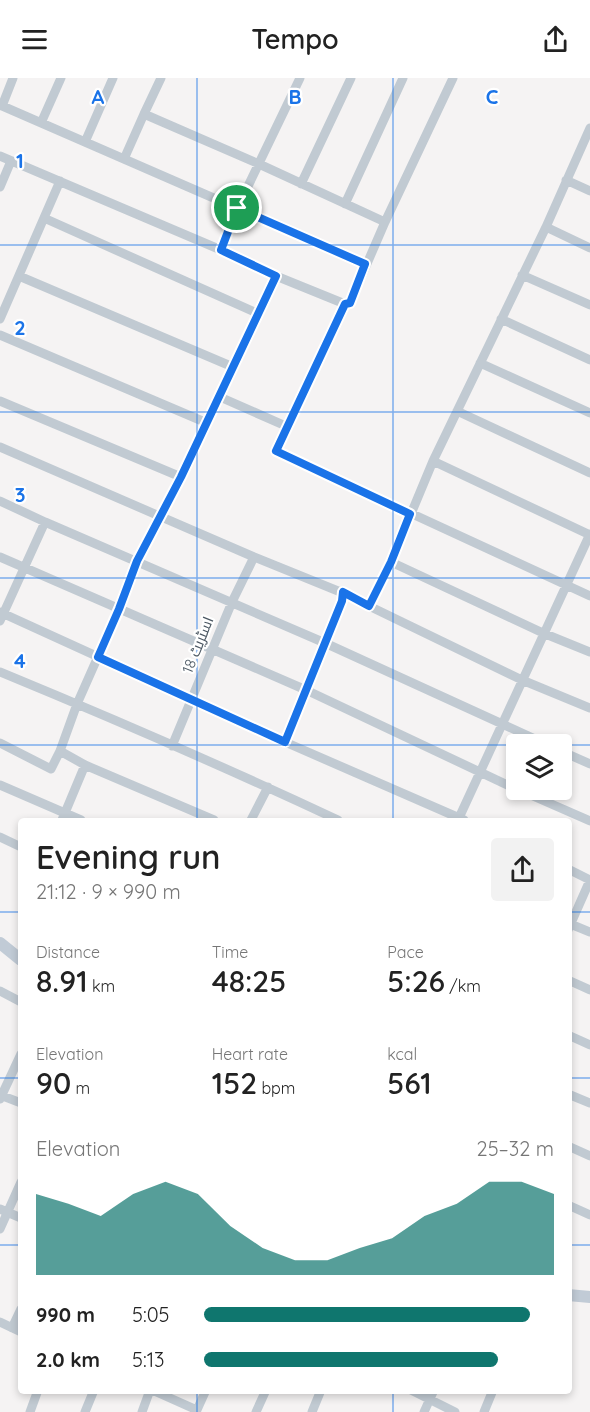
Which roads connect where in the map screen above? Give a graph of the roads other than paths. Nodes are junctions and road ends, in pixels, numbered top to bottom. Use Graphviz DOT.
graph roads {
  1 [pos="13,78"];
  2 [pos="61,78"];
  3 [pos="112,78"];
  4 [pos="161,78"];
  5 [pos="300,78"];
  6 [pos="351,78"];
  7 [pos="403,78"];
  8 [pos="453,78"];
  9 [pos="1,106"];
  10 [pos="144,114"];
  11 [pos="41,123"];
  12 [pos="589,132"];
  13 [pos="85,142"];
  14 [pos="0,156"];
  15 [pos="124,159"];
  16 [pos="11,161"];
  17 [pos="259,164"];
  18 [pos="566,180"];
  19 [pos="60,181"];
  20 [pos="301,184"];
  21 [pos="0,187"];
  22 [pos="590,191"];
  23 [pos="345,204"];
  24 [pos="237,208"];
  25 [pos="44,218"];
  26 [pos="385,222"];
  27 [pos="546,227"];
  28 [pos="590,248"];
  29 [pos="221,250"];
  30 [pos="365,264"];
  31 [pos="522,275"];
  32 [pos="19,276"];
  33 [pos="276,276"];
  34 [pos="3,301"];
  35 [pos="345,304"];
  36 [pos="590,305"];
  37 [pos="259,314"];
  38 [pos="0,319"];
  39 [pos="501,319"];
  40 [pos="0,335"];
  41 [pos="590,360"];
  42 [pos="480,363"];
  43 [pos="233,367"];
  44 [pos="220,397"];
  45 [pos="0,401"];
  46 [pos="457,411"];
  47 [pos="590,413"];
  48 [pos="207,423"];
  49 [pos="288,427"];
  50 [pos="0,447"];
  51 [pos="433,461"];
  52 [pos="590,473"];
  53 [pos="181,477"];
  54 [pos="0,501"];
  55 [pos="410,514"];
  56 [pos="162,516"];
  57 [pos="45,522"];
  58 [pos="590,535"];
  59 [pos="0,557"];
  60 [pos="254,557"];
  61 [pos="137,561"];
  62 [pos="391,562"];
  63 [pos="24,567"];
  64 [pos="565,586"];
  65 [pos="343,592"];
  66 [pos="590,596"];
  67 [pos="232,602"];
  68 [pos="369,606"];
  69 [pos="119,609"];
  70 [pos="1,616"];
  71 [pos="543,633"];
  72 [pos="325,643"];
  73 [pos="213,649"];
  74 [pos="590,652"];
  75 [pos="98,657"];
  76 [pos="0,672"];
  77 [pos="522,680"];
  78 [pos="306,690"];
  79 [pos="192,700"];
  80 [pos="77,704"];
  81 [pos="590,708"];
  82 [pos="502,724"];
  83 [pos="524,734"];
  84 [pos="285,742"];
  85 [pos="0,743"];
  86 [pos="172,746"];
  87 [pos="60,751"];
  88 [pos="572,756"];
  89 [pos="590,764"];
  90 [pos="84,765"];
  91 [pos="480,773"];
  92 [pos="0,785"];
  93 [pos="506,785"];
  94 [pos="268,788"];
  95 [pos="541,800"];
  96 [pos="64,817"];
  97 [pos="206,818"];
  98 [pos="252,818"];
  99 [pos="334,818"];
  100 [pos="456,818"];
  101 [pos="461,818"];
  102 [pos="590,821"];
  103 [pos="0,837"];
  104 [pos="18,846"];
  105 [pos="572,872"];
  106 [pos="590,880"];
  107 [pos="572,919"];
  108 [pos="572,927"];
  109 [pos="590,932"];
  110 [pos="0,943"];
  111 [pos="18,958"];
  112 [pos="572,982"];
  113 [pos="590,990"];
  114 [pos="0,991"];
  115 [pos="18,1000"];
  116 [pos="572,1037"];
  117 [pos="590,1045"];
  118 [pos="18,1060"];
  119 [pos="0,1096"];
  120 [pos="572,1096"];
  121 [pos="18,1102"];
  122 [pos="590,1103"];
  123 [pos="572,1148"];
  124 [pos="590,1156"];
  125 [pos="18,1187"];
  126 [pos="572,1207"];
  127 [pos="4,1210"];
  128 [pos="590,1215"];
  129 [pos="18,1217"];
  130 [pos="0,1229"];
  131 [pos="572,1295"];
  132 [pos="590,1297"];
  133 [pos="0,1322"];
  134 [pos="17,1330"];
  135 [pos="37,1394"];
  136 [pos="92,1394"];
  137 [pos="149,1394"];
  138 [pos="160,1394"];
  139 [pos="204,1394"];
  140 [pos="264,1394"];
  141 [pos="319,1394"];
  142 [pos="491,1394"];
  143 [pos="432,1395"];
  144 [pos="197,1411"];
  145 [pos="30,1412"];
  146 [pos="85,1412"];
  147 [pos="142,1412"];
  148 [pos="256,1412"];
  149 [pos="312,1412"];
  150 [pos="424,1412"];
  151 [pos="455,1412"];
  152 [pos="484,1412"];
  1 -- 9 [label="street"];
  2 -- 11 [label="street"];
  3 -- 13 [label="street"];
  4 -- 10 [label="street"];
  5 -- 17 [label="street"];
  6 -- 20 [label="street"];
  7 -- 23 [label="street"];
  8 -- 26 [label="street"];
  9 -- 11 [label="street"];
  10 -- 15 [label="street"];
  10 -- 17 [label="street"];
  11 -- 13 [label="street"];
  12 -- 18 [label="street"];
  13 -- 15 [label="street"];
  14 -- 16 [label="street"];
  15 -- 24 [label="street"];
  16 -- 19 [label="street"];
  16 -- 21 [label="street"];
  17 -- 20 [label="street"];
  17 -- 24 [label="street"];
  18 -- 22 [label="street"];
  18 -- 27 [label="street"];
  19 -- 25 [label="street"];
  19 -- 29 [label="street"];
  20 -- 23 [label="street"];
  23 -- 26 [label="street"];
  24 -- 29 [label="street"];
  24 -- 30 [label="street"];
  25 -- 32 [label="street"];
  25 -- 37 [label="street"];
  26 -- 30 [label="street"];
  27 -- 28 [label="street"];
  27 -- 31 [label="street"];
  29 -- 33 [label="street"];
  30 -- 35 [label="street"];
  31 -- 36 [label="street"];
  31 -- 39 [label="street"];
  32 -- 34 [label="street"];
  32 -- 43 [label="street"];
  33 -- 35 [label="street"];
  33 -- 37 [label="street"];
  34 -- 38 [label="street"];
  35 -- 49 [label="street"];
  37 -- 43 [label="street"];
  39 -- 41 [label="street"];
  39 -- 42 [label="street"];
  40 -- 48 [label="street"];
  42 -- 46 [label="street"];
  42 -- 47 [label="street"];
  43 -- 44 [label="street"];
  44 -- 48 [label="street"];
  44 -- 49 [label="street"];
  45 -- 53 [label="street"];
  46 -- 51 [label="street"];
  46 -- 52 [label="street"];
  48 -- 53 [label="street"];
  49 -- 55 [label="street"];
  50 -- 56 [label="street"];
  51 -- 55 [label="street"];
  51 -- 58 [label="street"];
  53 -- 56 [label="street"];
  54 -- 57 [label="street"];
  55 -- 62 [label="street"];
  55 -- 64 [label="street"];
  56 -- 60 [label="street"];
  56 -- 61 [label="street"];
  57 -- 61 [label="street"];
  57 -- 63 [label="street"];
  58 -- 64 [label="street"];
  59 -- 63 [label="street"];
  60 -- 65 [label="street"];
  60 -- 67 [label="street, اسٹریٹ 18"];
  61 -- 67 [label="street"];
  61 -- 69 [label="street"];
  62 -- 68 [label="street"];
  62 -- 71 [label="street"];
  63 -- 69 [label="street"];
  63 -- 70 [label="street"];
  64 -- 66 [label="street"];
  64 -- 71 [label="street"];
  65 -- 68 [label="street"];
  65 -- 72 [label="street"];
  67 -- 72 [label="street"];
  67 -- 73 [label="street, اسٹریٹ 18"];
  68 -- 77 [label="street"];
  69 -- 73 [label="street"];
  69 -- 75 [label="street"];
  70 -- 75 [label="street"];
  71 -- 74 [label="street"];
  71 -- 77 [label="street"];
  72 -- 78 [label="street"];
  72 -- 82 [label="street"];
  73 -- 78 [label="street"];
  73 -- 79 [label="street, اسٹریٹ 18"];
  75 -- 79 [label="street"];
  75 -- 80 [label="street"];
  76 -- 80 [label="street"];
  77 -- 81 [label="street"];
  77 -- 82 [label="street"];
  78 -- 84 [label="street"];
  78 -- 91 [label="street"];
  79 -- 84 [label="street"];
  79 -- 86 [label="street, اسٹریٹ 18"];
  80 -- 86 [label="street"];
  80 -- 87 [label="street"];
  82 -- 83 [label="street"];
  82 -- 91 [label="street"];
  84 -- 100 [label="street"];
  85 -- 87 [label="street"];
  86 -- 94 [label="street"];
  87 -- 90 [label="street"];
  88 -- 89 [label="street"];
  90 -- 96 [label="street"];
  90 -- 97 [label="street"];
  91 -- 93 [label="street"];
  91 -- 101 [label="street"];
  92 -- 96 [label="street"];
  94 -- 98 [label="street"];
  94 -- 99 [label="street"];
  95 -- 102 [label="street"];
  103 -- 104 [label="street"];
  105 -- 106 [label="street"];
  106 -- 107 [label="street"];
  108 -- 109 [label="street"];
  110 -- 111 [label="street"];
  112 -- 113 [label="street"];
  114 -- 115 [label="street"];
  116 -- 117 [label="street"];
  118 -- 119 [label="street"];
  119 -- 121 [label="street"];
  120 -- 122 [label="street"];
  123 -- 124 [label="street"];
  125 -- 127 [label="street"];
  126 -- 128 [label="street"];
  127 -- 129 [label="street"];
  127 -- 130 [label="street"];
  131 -- 132 [label="street"];
  133 -- 134 [label="street"];
  135 -- 145 [label="street"];
  136 -- 146 [label="street"];
  137 -- 147 [label="street"];
  138 -- 144 [label="street"];
  139 -- 144 [label="street"];
  140 -- 148 [label="street"];
  141 -- 149 [label="street"];
  142 -- 152 [label="street"];
  143 -- 150 [label="street"];
  143 -- 151 [label="street"];
}
